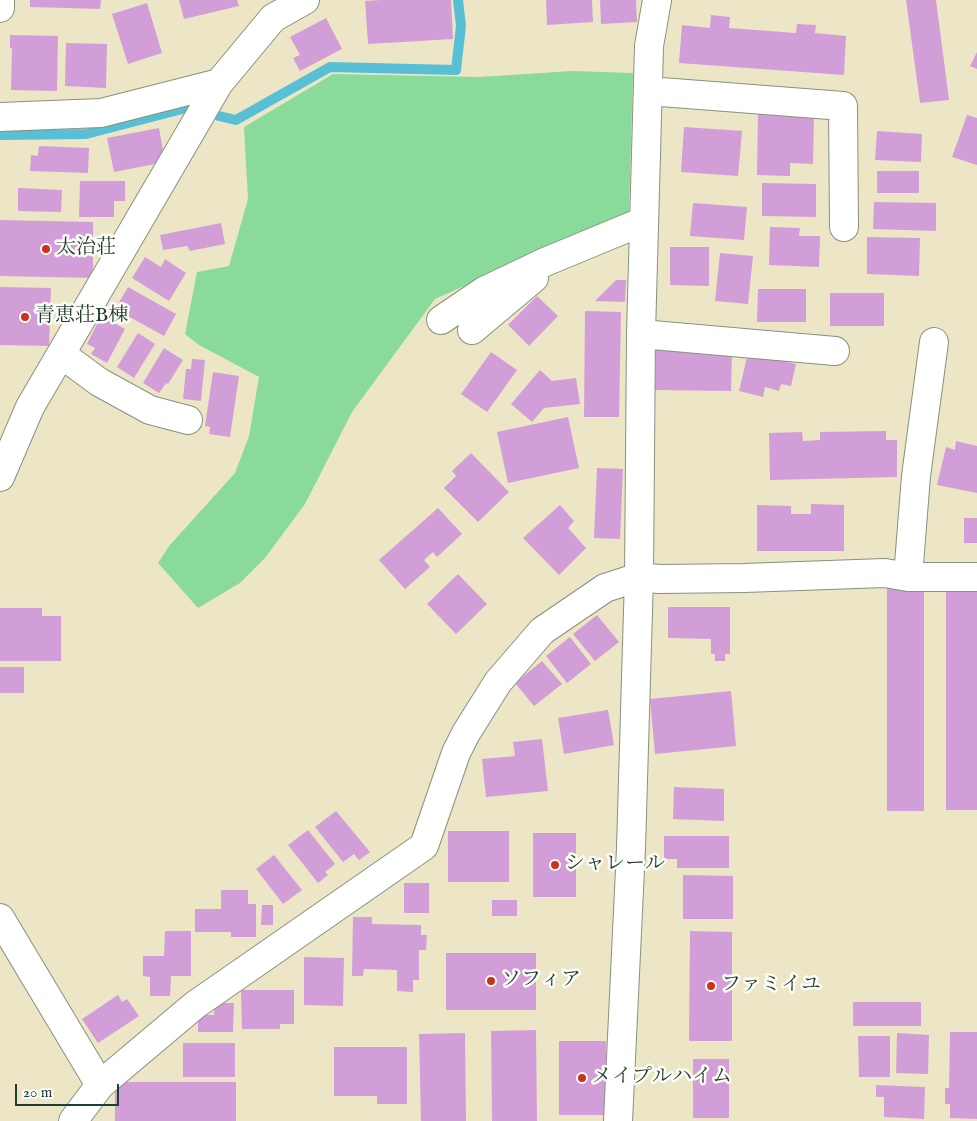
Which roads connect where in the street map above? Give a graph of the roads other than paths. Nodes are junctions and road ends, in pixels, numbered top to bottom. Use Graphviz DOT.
graph roads {
  1 [pos="0,0"];
  2 [pos="305,0"];
  3 [pos="657,0"];
  4 [pos="0,8"];
  5 [pos="219,84"];
  6 [pos="648,91"];
  7 [pos="0,117"];
  8 [pos="644,221"];
  9 [pos="844,227"];
  10 [pos="552,259"];
  11 [pos="442,320"];
  12 [pos="472,330"];
  13 [pos="641,334"];
  14 [pos="934,342"];
  15 [pos="834,350"];
  16 [pos="61,354"];
  17 [pos="188,420"];
  18 [pos="0,477"];
  19 [pos="639,577"];
  20 [pos="908,577"];
  21 [pos="977,577"];
  22 [pos="0,918"];
  23 [pos="100,1085"];
  24 [pos="73,1121"];
  25 [pos="618,1121"];
  1 -- 4 [label="street"];
  2 -- 5 [label="street"];
  3 -- 6 [label="street"];
  5 -- 7 [label="street"];
  5 -- 16 [label="street"];
  6 -- 8 [label="street"];
  6 -- 9 [label="street"];
  8 -- 10 [label="street"];
  8 -- 13 [label="street"];
  10 -- 11 [label="street"];
  10 -- 12 [label="street"];
  13 -- 15 [label="street"];
  13 -- 19 [label="street"];
  14 -- 20 [label="street"];
  16 -- 17 [label="street"];
  16 -- 18 [label="street"];
  19 -- 20 [label="street"];
  19 -- 23 [label="street"];
  19 -- 25 [label="street"];
  20 -- 21 [label="street"];
  22 -- 23 [label="street"];
  23 -- 24 [label="street"];
}
